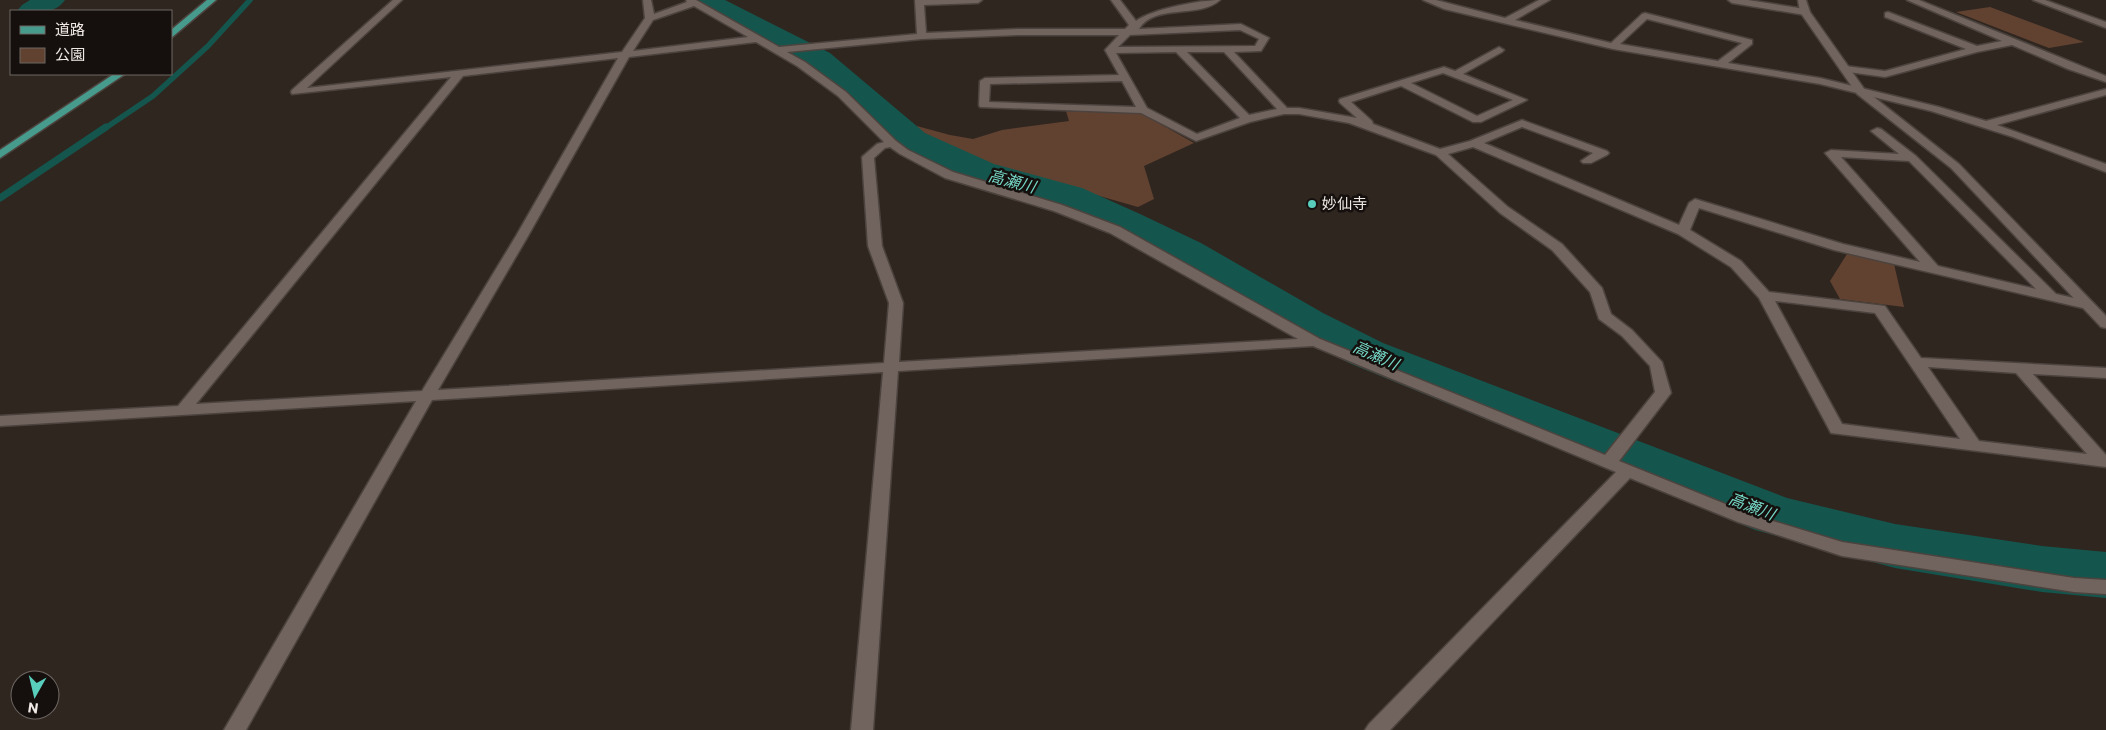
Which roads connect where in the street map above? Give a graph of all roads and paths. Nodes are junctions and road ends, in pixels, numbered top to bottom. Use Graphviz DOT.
graph roads {
  1 [pos="212,0"];
  2 [pos="398,0"];
  3 [pos="647,0"];
  4 [pos="978,0"];
  5 [pos="1115,0"];
  6 [pos="1216,0"];
  7 [pos="1428,0"];
  8 [pos="1546,0"];
  9 [pos="1732,0"];
  10 [pos="1802,0"];
  11 [pos="1911,0"];
  12 [pos="2037,0"];
  13 [pos="692,2"];
  14 [pos="920,2"];
  15 [pos="1805,12"];
  16 [pos="1888,15"];
  17 [pos="650,18"];
  18 [pos="1506,21"];
  19 [pos="2106,24"];
  20 [pos="1130,30"];
  21 [pos="172,34"];
  22 [pos="922,36"];
  23 [pos="759,39"];
  24 [pos="2014,42"];
  25 [pos="1613,46"];
  26 [pos="1178,49"];
  27 [pos="1226,49"];
  28 [pos="1976,49"];
  29 [pos="778,50"];
  30 [pos="1110,50"];
  31 [pos="1499,50"];
  32 [pos="624,55"];
  33 [pos="1719,65"];
  34 [pos="1846,69"];
  35 [pos="461,72"];
  36 [pos="1456,74"];
  37 [pos="119,75"];
  38 [pos="1126,78"];
  39 [pos="2106,79"];
  40 [pos="1402,82"];
  41 [pos="1861,92"];
  42 [pos="2106,92"];
  43 [pos="1143,110"];
  44 [pos="1284,111"];
  45 [pos="1247,119"];
  46 [pos="1985,125"];
  47 [pos="1372,128"];
  48 [pos="1877,130"];
  49 [pos="892,143"];
  50 [pos="1474,143"];
  51 [pos="1440,153"];
  52 [pos="0,155"];
  53 [pos="1912,158"];
  54 [pos="1587,161"];
  55 [pos="2106,168"];
  56 [pos="1683,231"];
  57 [pos="1934,270"];
  58 [pos="1765,296"];
  59 [pos="2051,296"];
  60 [pos="2087,305"];
  61 [pos="2106,324"];
  62 [pos="1315,342"];
  63 [pos="1916,362"];
  64 [pos="891,366"];
  65 [pos="2020,369"];
  66 [pos="2106,373"];
  67 [pos="426,397"];
  68 [pos="182,411"];
  69 [pos="0,422"];
  70 [pos="1973,445"];
  71 [pos="1608,463"];
  72 [pos="2105,464"];
  73 [pos="1627,471"];
  74 [pos="2106,587"];
  75 [pos="235,730"];
  76 [pos="862,730"];
  77 [pos="1376,730"];
  1 -- 21 [label="main road"];
  2 -- 35 [label="street"];
  3 -- 17 [label="street"];
  4 -- 14 [label="street"];
  5 -- 20 [label="street"];
  6 -- 20 [label="street"];
  7 -- 18 [label="street"];
  8 -- 18 [label="street"];
  9 -- 15 [label="street"];
  10 -- 15 [label="street"];
  11 -- 24 [label="street"];
  12 -- 19 [label="street"];
  13 -- 17 [label="street"];
  13 -- 23 [label="street"];
  14 -- 22 [label="street"];
  15 -- 34 [label="street"];
  16 -- 28 [label="street"];
  17 -- 32 [label="street"];
  18 -- 25 [label="street"];
  20 -- 22 [label="street"];
  20 -- 27 [label="street"];
  20 -- 30 [label="street"];
  22 -- 29 [label="street"];
  23 -- 29 [label="street"];
  23 -- 32 [label="street"];
  24 -- 28 [label="street"];
  24 -- 39 [label="street"];
  25 -- 33 [label="street"];
  25 -- 33 [label="street"];
  26 -- 27 [label="street"];
  26 -- 30 [label="street"];
  26 -- 45 [label="street"];
  27 -- 44 [label="street"];
  28 -- 34 [label="street"];
  29 -- 49 [label="street"];
  30 -- 38 [label="street"];
  31 -- 36 [label="street"];
  32 -- 35 [label="street"];
  32 -- 67 [label="street"];
  33 -- 41 [label="street"];
  34 -- 41 [label="street"];
  35 -- 68 [label="street"];
  36 -- 40 [label="street"];
  36 -- 40 [label="street"];
  37 -- 52 [label="main road"];
  38 -- 43 [label="street"];
  38 -- 43 [label="street"];
  40 -- 47 [label="street"];
  41 -- 46 [label="street"];
  41 -- 60 [label="street"];
  42 -- 46 [label="street"];
  43 -- 45 [label="street"];
  44 -- 45 [label="street"];
  44 -- 47 [label="street"];
  46 -- 55 [label="street"];
  47 -- 51 [label="street"];
  48 -- 53 [label="street"];
  49 -- 62 [label="street"];
  49 -- 64 [label="street"];
  50 -- 51 [label="street"];
  50 -- 54 [label="street"];
  50 -- 56 [label="street"];
  51 -- 71 [label="street"];
  53 -- 57 [label="street"];
  53 -- 59 [label="street"];
  56 -- 57 [label="street"];
  56 -- 58 [label="street"];
  57 -- 59 [label="street"];
  58 -- 63 [label="street"];
  58 -- 70 [label="street"];
  59 -- 60 [label="street"];
  60 -- 61 [label="street"];
  62 -- 64 [label="street"];
  62 -- 71 [label="street"];
  63 -- 65 [label="street"];
  63 -- 70 [label="street"];
  64 -- 67 [label="street"];
  64 -- 76 [label="street"];
  65 -- 66 [label="street"];
  65 -- 72 [label="street"];
  67 -- 68 [label="street"];
  67 -- 75 [label="street"];
  68 -- 69 [label="street"];
  70 -- 72 [label="street"];
  71 -- 73 [label="street"];
  73 -- 74 [label="street"];
  73 -- 77 [label="street"];
}
